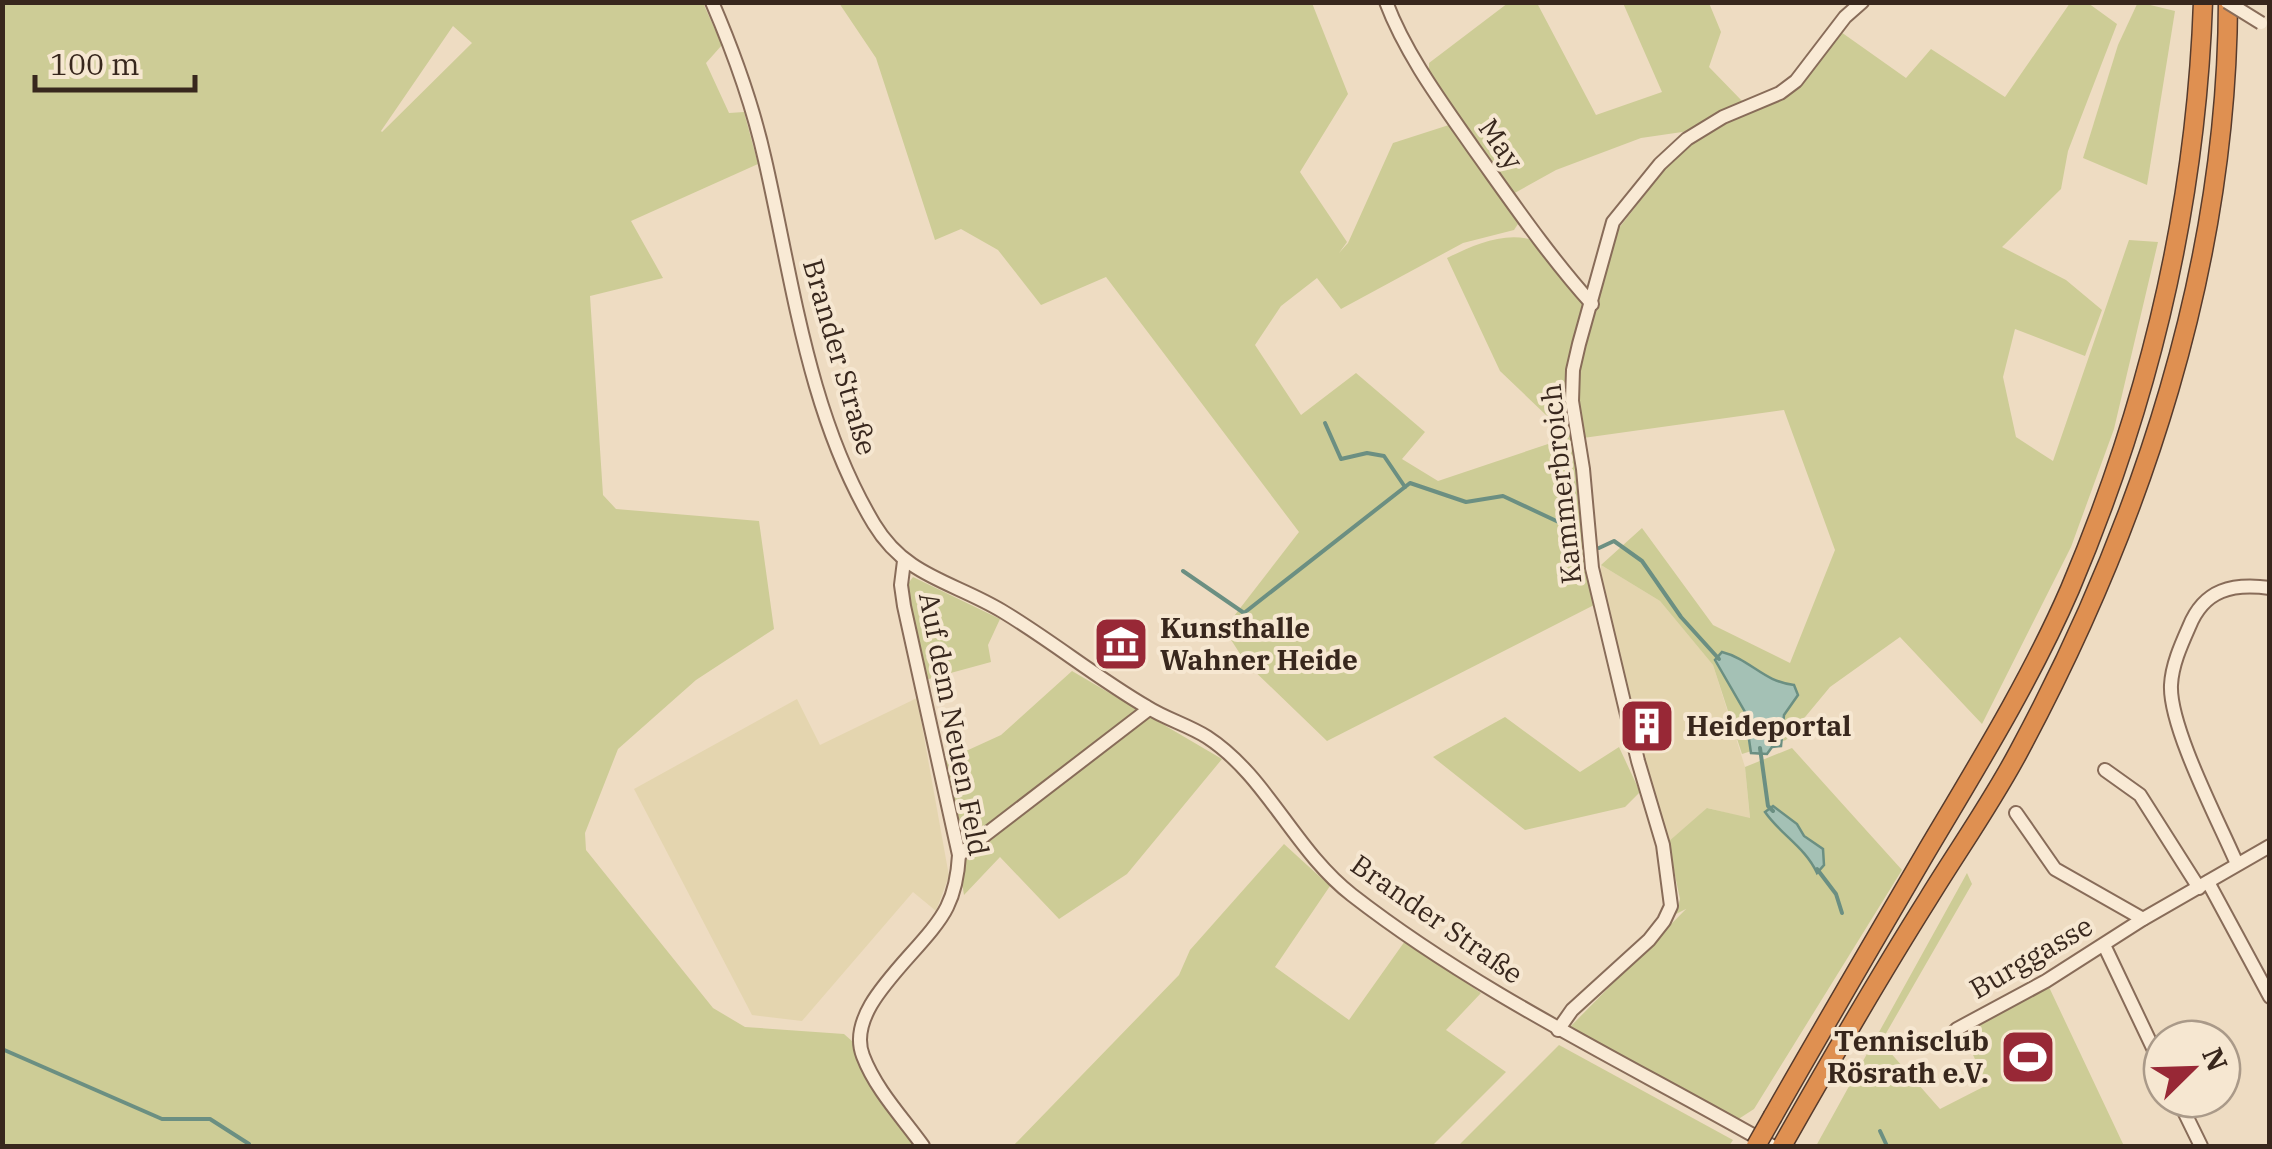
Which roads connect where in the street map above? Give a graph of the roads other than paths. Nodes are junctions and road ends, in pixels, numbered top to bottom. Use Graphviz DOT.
graph roads {
  1 [pos="712,2"];
  2 [pos="1386,2"];
  3 [pos="1862,2"];
  4 [pos="2203,2"];
  5 [pos="2227,2"];
  6 [pos="2265,26"];
  7 [pos="1592,304"];
  8 [pos="904,561"];
  9 [pos="2270,588"];
  10 [pos="1149,709"];
  11 [pos="2105,770"];
  12 [pos="2016,813"];
  13 [pos="2270,846"];
  14 [pos="958,855"];
  15 [pos="2237,864"];
  16 [pos="2203,885"];
  17 [pos="2143,919"];
  18 [pos="2104,945"];
  19 [pos="2270,997"];
  20 [pos="2142,1025"];
  21 [pos="1558,1030"];
  22 [pos="1945,1042"];
  23 [pos="2188,1119"];
  24 [pos="923,1146"];
  25 [pos="1756,1146"];
  26 [pos="1772,1146"];
  27 [pos="1782,1146"];
  28 [pos="2202,1146"];
  1 -- 8 [label="street, Brander Straße"];
  2 -- 7 [label="street, May"];
  3 -- 7 [label="street, Kammerbroich"];
  4 -- 25 [label="highway, bridge"];
  5 -- 6 [label="street, bridge"];
  5 -- 27 [label="highway"];
  7 -- 21 [label="street, Kammerbroich"];
  8 -- 10 [label="street, Brander Straße"];
  8 -- 14 [label="street, Auf dem Neuen Feld"];
  9 -- 15 [label="street"];
  10 -- 14 [label="street"];
  10 -- 21 [label="street, Brander Straße"];
  11 -- 16 [label="street"];
  12 -- 17 [label="street, Burggasse"];
  13 -- 15 [label="street, Burggasse"];
  14 -- 24 [label="street, Auf dem Neuen Feld"];
  15 -- 16 [label="street, Burggasse"];
  16 -- 17 [label="street, Burggasse"];
  16 -- 19 [label="street"];
  17 -- 18 [label="street, Burggasse"];
  18 -- 20 [label="street"];
  18 -- 22 [label="street, Burggasse"];
  21 -- 26 [label="street, Brander Straße"];
  23 -- 28 [label="street"];
}
